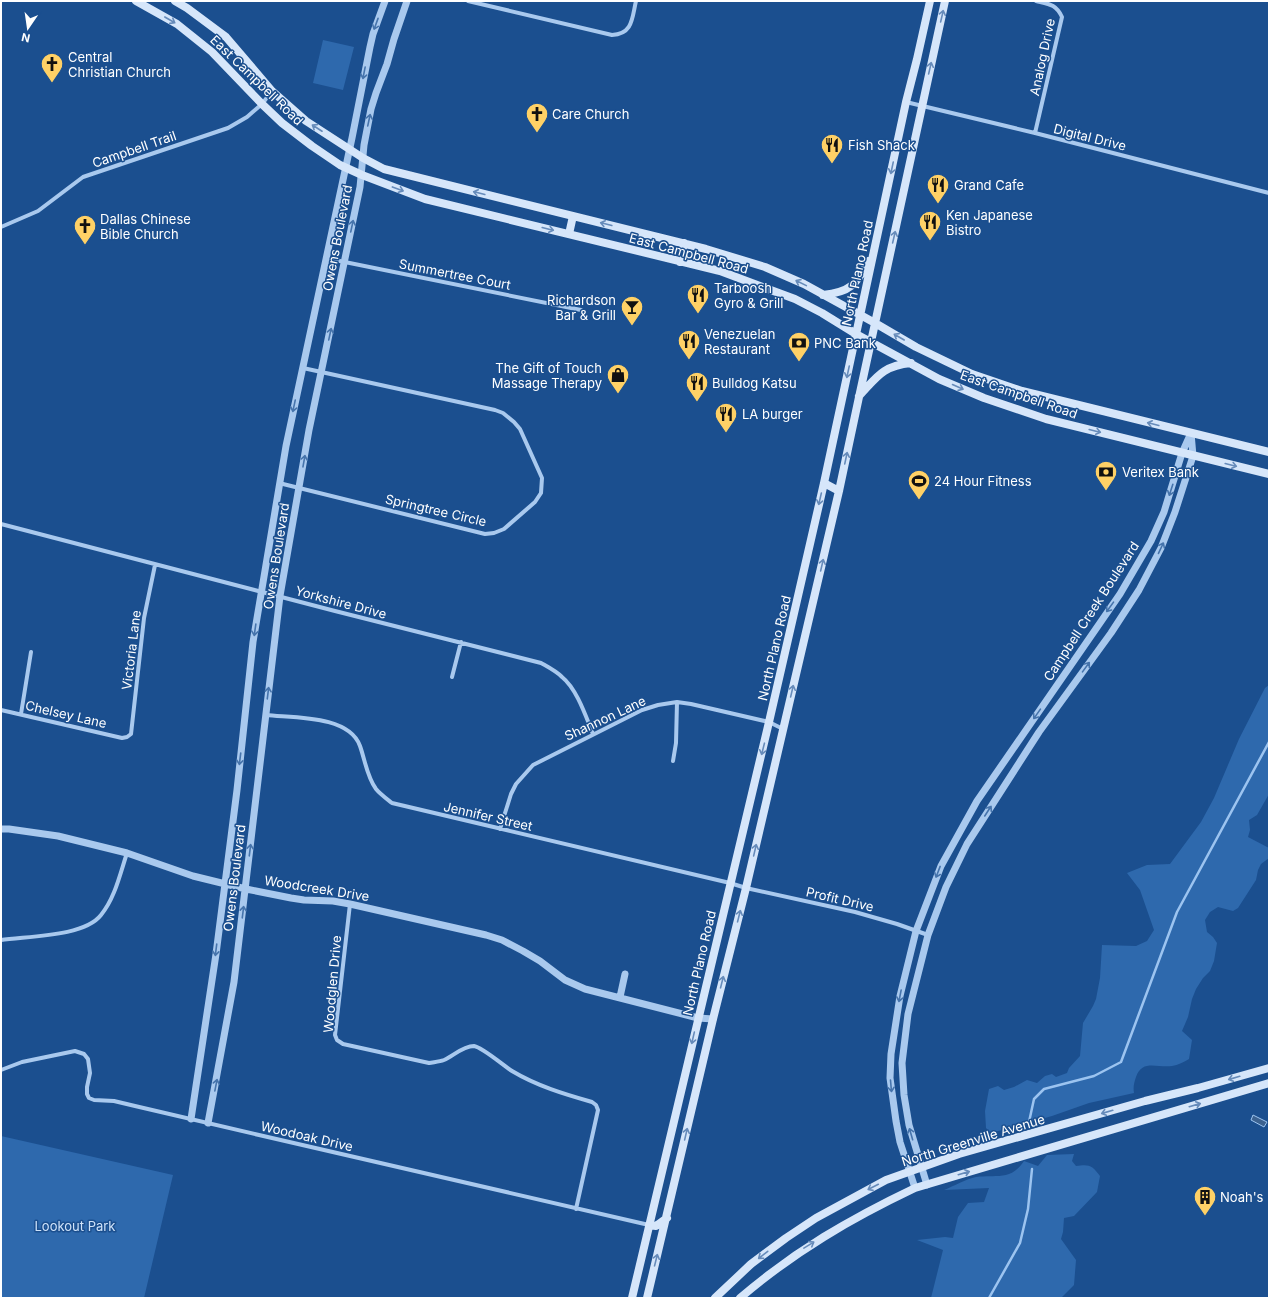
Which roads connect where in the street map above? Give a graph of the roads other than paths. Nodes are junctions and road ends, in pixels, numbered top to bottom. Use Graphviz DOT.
graph roads {
  1 [pos="136,1"];
  2 [pos="175,1"];
  3 [pos="385,1"];
  4 [pos="407,1"];
  5 [pos="468,1"];
  6 [pos="636,1"];
  7 [pos="930,1"];
  8 [pos="945,1"];
  9 [pos="1036,1"];
  10 [pos="272,91"];
  11 [pos="906,102"];
  12 [pos="262,104"];
  13 [pos="922,106"];
  14 [pos="1034,133"];
  15 [pos="349,150"];
  16 [pos="363,158"];
  17 [pos="345,168"];
  18 [pos="362,175"];
  19 [pos="1269,193"];
  20 [pos="573,216"];
  21 [pos="1,227"];
  22 [pos="569,234"];
  23 [pos="684,243"];
  24 [pos="874,252"];
  25 [pos="325,258"];
  26 [pos="345,262"];
  27 [pos="680,262"];
  28 [pos="823,294"];
  29 [pos="581,310"];
  30 [pos="860,315"];
  31 [pos="875,323"];
  32 [pos="856,334"];
  33 [pos="871,342"];
  34 [pos="911,363"];
  35 [pos="303,368"];
  36 [pos="321,372"];
  37 [pos="858,397"];
  38 [pos="1191,433"];
  39 [pos="1269,452"];
  40 [pos="1182,453"];
  41 [pos="1193,456"];
  42 [pos="1269,474"];
  43 [pos="279,482"];
  44 [pos="824,483"];
  45 [pos="299,487"];
  46 [pos="839,491"];
  47 [pos="1,524"];
  48 [pos="155,565"];
  49 [pos="1132,575"];
  50 [pos="1143,582"];
  51 [pos="261,591"];
  52 [pos="280,596"];
  53 [pos="461,642"];
  54 [pos="31,652"];
  55 [pos="452,677"];
  56 [pos="1053,691"];
  57 [pos="1063,698"];
  58 [pos="677,702"];
  59 [pos="1,710"];
  60 [pos="21,714"];
  61 [pos="266,715"];
  62 [pos="769,722"];
  63 [pos="784,730"];
  64 [pos="593,734"];
  65 [pos="127,737"];
  66 [pos="673,761"];
  67 [pos="1,829"];
  68 [pos="500,829"];
  69 [pos="956,838"];
  70 [pos="967,844"];
  71 [pos="127,853"];
  72 [pos="730,883"];
  73 [pos="225,884"];
  74 [pos="746,888"];
  75 [pos="246,889"];
  76 [pos="350,904"];
  77 [pos="916,931"];
  78 [pos="928,935"];
  79 [pos="1,940"];
  80 [pos="625,974"];
  81 [pos="620,997"];
  82 [pos="698,1018"];
  83 [pos="713,1018"];
  84 [pos="891,1051"];
  85 [pos="903,1052"];
  86 [pos="1269,1068"];
  87 [pos="1,1070"];
  88 [pos="1269,1083"];
  89 [pos="191,1119"];
  90 [pos="208,1123"];
  91 [pos="921,1167"];
  92 [pos="909,1172"];
  93 [pos="927,1185"];
  94 [pos="915,1188"];
  95 [pos="576,1209"];
  96 [pos="667,1218"];
  97 [pos="649,1225"];
  98 [pos="632,1298"];
  99 [pos="647,1298"];
  100 [pos="715,1298"];
  101 [pos="740,1298"];
  1 -- 12 [label="main road, East Campbell Road, one-way"];
  2 -- 10 [label="main road, East Campbell Road"];
  3 -- 15 [label="street, Owens Boulevard, one-way"];
  16 -- 4 [label="street, Owens Boulevard, one-way"];
  5 -- 6 [label="street"];
  7 -- 11 [label="main road, North Plano Road"];
  13 -- 8 [label="main road, North Plano Road, one-way"];
  9 -- 14 [label="street, Analog Drive"];
  10 -- 12 [label="street, Campbell Trail"];
  15 -- 10 [label="main road, East Campbell Road, one-way"];
  11 -- 13 [label="street, Digital Drive"];
  11 -- 24 [label="main road, North Plano Road, one-way"];
  12 -- 17 [label="main road, East Campbell Road"];
  12 -- 21 [label="street, Campbell Trail"];
  13 -- 14 [label="street, Digital Drive"];
  31 -- 13 [label="main road, North Plano Road, one-way"];
  14 -- 19 [label="street, Digital Drive"];
  15 -- 16 [label="main road, East Campbell Road"];
  15 -- 17 [label="street, Owens Boulevard"];
  16 -- 18 [label="street, Owens Boulevard"];
  20 -- 16 [label="main road, East Campbell Road, one-way"];
  17 -- 18 [label="main road, East Campbell Road"];
  17 -- 25 [label="street, Owens Boulevard"];
  18 -- 22 [label="main road, East Campbell Road, one-way"];
  26 -- 18 [label="street, Owens Boulevard, one-way"];
  20 -- 22 [label="main road"];
  23 -- 20 [label="main road, East Campbell Road, one-way"];
  22 -- 27 [label="main road, East Campbell Road"];
  23 -- 27 [label="main road"];
  28 -- 23 [label="main road, East Campbell Road, one-way"];
  24 -- 28 [label="main road"];
  24 -- 30 [label="main road, North Plano Road"];
  25 -- 26 [label="street, Summertree Court"];
  25 -- 35 [label="street, Owens Boulevard"];
  26 -- 29 [label="street, Summertree Court"];
  36 -- 26 [label="street, Owens Boulevard, one-way"];
  27 -- 32 [label="main road, East Campbell Road"];
  28 -- 30 [label="main road, East Campbell Road"];
  30 -- 31 [label="main road, East Campbell Road"];
  30 -- 32 [label="main road, North Plano Road"];
  31 -- 33 [label="main road, North Plano Road"];
  38 -- 31 [label="main road, East Campbell Road, one-way"];
  32 -- 33 [label="main road, East Campbell Road"];
  32 -- 44 [label="main road, North Plano Road, one-way"];
  33 -- 34 [label="main road, East Campbell Road"];
  33 -- 37 [label="main road, North Plano Road"];
  34 -- 37 [label="main road"];
  34 -- 40 [label="main road, East Campbell Road, one-way"];
  35 -- 36 [label="street, Springtree Circle"];
  35 -- 43 [label="street, Owens Boulevard, one-way"];
  45 -- 36 [label="street, Owens Boulevard, one-way"];
  36 -- 45 [label="street, Springtree Circle"];
  46 -- 37 [label="main road, North Plano Road, one-way"];
  38 -- 39 [label="main road, East Campbell Road"];
  38 -- 40 [label="street, Campbell Creek Boulevard"];
  38 -- 41 [label="street, Campbell Creek Boulevard"];
  40 -- 41 [label="main road, East Campbell Road"];
  40 -- 49 [label="street, Campbell Creek Boulevard, one-way"];
  41 -- 42 [label="main road, East Campbell Road, one-way"];
  50 -- 41 [label="street, Campbell Creek Boulevard, one-way"];
  43 -- 45 [label="street, Springtree Circle"];
  43 -- 51 [label="street, Owens Boulevard"];
  44 -- 46 [label="main road"];
  44 -- 62 [label="main road, North Plano Road, one-way"];
  45 -- 52 [label="street, Owens Boulevard"];
  63 -- 46 [label="main road, North Plano Road, one-way"];
  47 -- 48 [label="street, Yorkshire Drive"];
  48 -- 51 [label="street, Yorkshire Drive"];
  48 -- 65 [label="street, Victoria Lane"];
  49 -- 50 [label="street"];
  49 -- 56 [label="street, Campbell Creek Boulevard, one-way"];
  57 -- 50 [label="street, Campbell Creek Boulevard, one-way"];
  51 -- 52 [label="street, Yorkshire Drive"];
  51 -- 73 [label="street, Owens Boulevard, one-way"];
  52 -- 53 [label="street, Yorkshire Drive"];
  61 -- 52 [label="street, Owens Boulevard, one-way"];
  53 -- 55 [label="street"];
  53 -- 64 [label="street, Yorkshire Drive"];
  54 -- 60 [label="street"];
  56 -- 57 [label="street"];
  56 -- 69 [label="street, Campbell Creek Boulevard, one-way"];
  70 -- 57 [label="street, Campbell Creek Boulevard, one-way"];
  58 -- 62 [label="street, Shannon Lane"];
  58 -- 64 [label="street, Shannon Lane"];
  58 -- 66 [label="street"];
  59 -- 60 [label="street, Chelsey Lane"];
  60 -- 65 [label="street, Chelsey Lane"];
  61 -- 68 [label="street, Jennifer Street"];
  75 -- 61 [label="street, Owens Boulevard, one-way"];
  62 -- 63 [label="street, Shannon Lane"];
  62 -- 72 [label="main road, North Plano Road, one-way"];
  74 -- 63 [label="main road, North Plano Road, one-way"];
  64 -- 68 [label="street, Shannon Lane"];
  67 -- 71 [label="street, Woodcreek Drive"];
  68 -- 72 [label="street, Jennifer Street"];
  69 -- 70 [label="street"];
  69 -- 77 [label="street, Campbell Creek Boulevard, one-way"];
  70 -- 78 [label="street, Campbell Creek Boulevard"];
  71 -- 73 [label="street, Woodcreek Drive"];
  71 -- 79 [label="street"];
  72 -- 74 [label="street, Jennifer Street"];
  72 -- 82 [label="main road, North Plano Road"];
  73 -- 75 [label="street, Woodcreek Drive"];
  73 -- 89 [label="street, Owens Boulevard, one-way"];
  74 -- 77 [label="street, Profit Drive"];
  83 -- 74 [label="main road, North Plano Road, one-way"];
  75 -- 76 [label="street, Woodcreek Drive"];
  90 -- 75 [label="street, Owens Boulevard, one-way"];
  76 -- 81 [label="street, Woodcreek Drive"];
  76 -- 95 [label="street, Woodglen Drive"];
  77 -- 78 [label="street, Profit Drive"];
  77 -- 84 [label="street, Campbell Creek Boulevard, one-way"];
  78 -- 85 [label="street, Campbell Creek Boulevard"];
  80 -- 81 [label="street"];
  81 -- 82 [label="street, Woodcreek Drive"];
  82 -- 83 [label="street, Woodcreek Drive"];
  82 -- 97 [label="main road, North Plano Road, one-way"];
  96 -- 83 [label="main road, North Plano Road, one-way"];
  84 -- 85 [label="street"];
  84 -- 92 [label="street, Campbell Creek Boulevard, one-way"];
  91 -- 85 [label="street, Campbell Creek Boulevard, one-way"];
  86 -- 91 [label="main road, North Greenville Avenue, one-way"];
  87 -- 89 [label="street, Woodoak Drive"];
  93 -- 88 [label="main road, one-way"];
  89 -- 90 [label="street, Woodoak Drive"];
  90 -- 95 [label="street, Woodoak Drive"];
  91 -- 92 [label="main road, North Greenville Avenue"];
  91 -- 93 [label="street, Campbell Creek Boulevard"];
  92 -- 94 [label="street, Campbell Creek Boulevard"];
  92 -- 100 [label="main road, North Greenville Avenue, one-way"];
  93 -- 94 [label="main road"];
  101 -- 94 [label="main road, one-way"];
  95 -- 97 [label="street, Woodoak Drive"];
  96 -- 97 [label="main road"];
  99 -- 96 [label="main road, North Plano Road, one-way"];
  97 -- 98 [label="main road, North Plano Road"];
}
